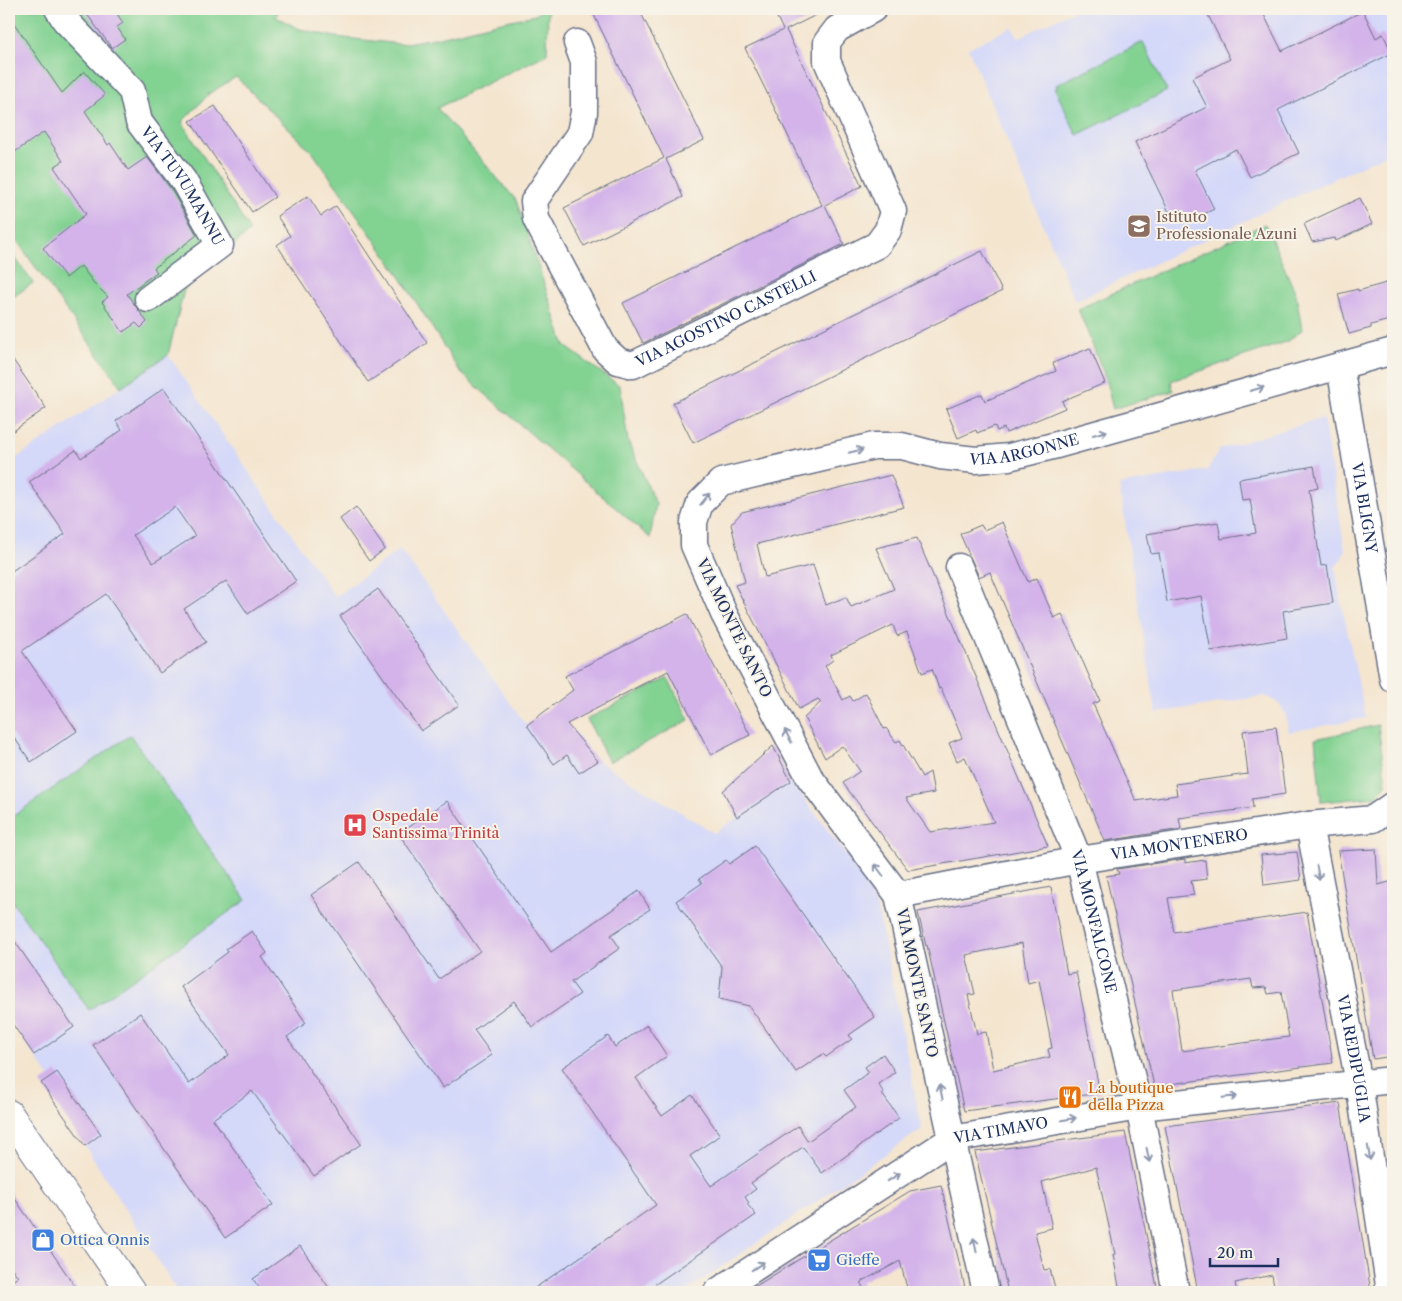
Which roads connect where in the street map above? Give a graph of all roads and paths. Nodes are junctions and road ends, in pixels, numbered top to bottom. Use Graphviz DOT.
graph roads {
  1 [pos="58,9"];
  2 [pos="873,9"];
  3 [pos="578,43"];
  4 [pos="148,299"];
  5 [pos="1393,351"];
  6 [pos="1340,366"];
  7 [pos="694,545"];
  8 [pos="959,567"];
  9 [pos="1393,679"];
  10 [pos="1383,812"];
  11 [pos="1309,825"];
  12 [pos="1078,860"];
  13 [pos="898,895"];
  14 [pos="1393,1080"];
  15 [pos="1358,1083"];
  16 [pos="1139,1107"];
  17 [pos="9,1114"];
  18 [pos="952,1139"];
  19 [pos="131,1292"];
  20 [pos="717,1292"];
  21 [pos="986,1292"];
  22 [pos="1176,1292"];
  23 [pos="1390,1292"];
  1 -- 4 [label="street, VIA TUVUMANNU"];
  2 -- 3 [label="street, VIA AGOSTINO CASTELLI"];
  5 -- 6 [label="street, VIA ARGONNE"];
  7 -- 6 [label="street, VIA ARGONNE, one-way"];
  6 -- 9 [label="street, VIA BLIGNY"];
  13 -- 7 [label="street, VIA MONTE SANTO, one-way"];
  8 -- 12 [label="street, VIA MONFALCONE"];
  10 -- 11 [label="street, VIA MONTENERO"];
  11 -- 12 [label="street, VIA MONTENERO"];
  11 -- 15 [label="street, VIA REDIPUGLIA, one-way"];
  12 -- 13 [label="street, VIA MONTENERO"];
  12 -- 16 [label="street, VIA MONFALCONE"];
  18 -- 13 [label="street, VIA MONTE SANTO, one-way"];
  14 -- 15 [label="street, VIA TIMAVO"];
  16 -- 15 [label="street, VIA TIMAVO, one-way"];
  15 -- 23 [label="street, VIA REDIPUGLIA, one-way"];
  18 -- 16 [label="street, VIA TIMAVO, one-way"];
  16 -- 22 [label="street, VIA MONFALCONE, one-way"];
  17 -- 19 [label="street"];
  20 -- 18 [label="street, VIA TIMAVO, one-way"];
  21 -- 18 [label="street, VIA MONTE SANTO, one-way"];
}
